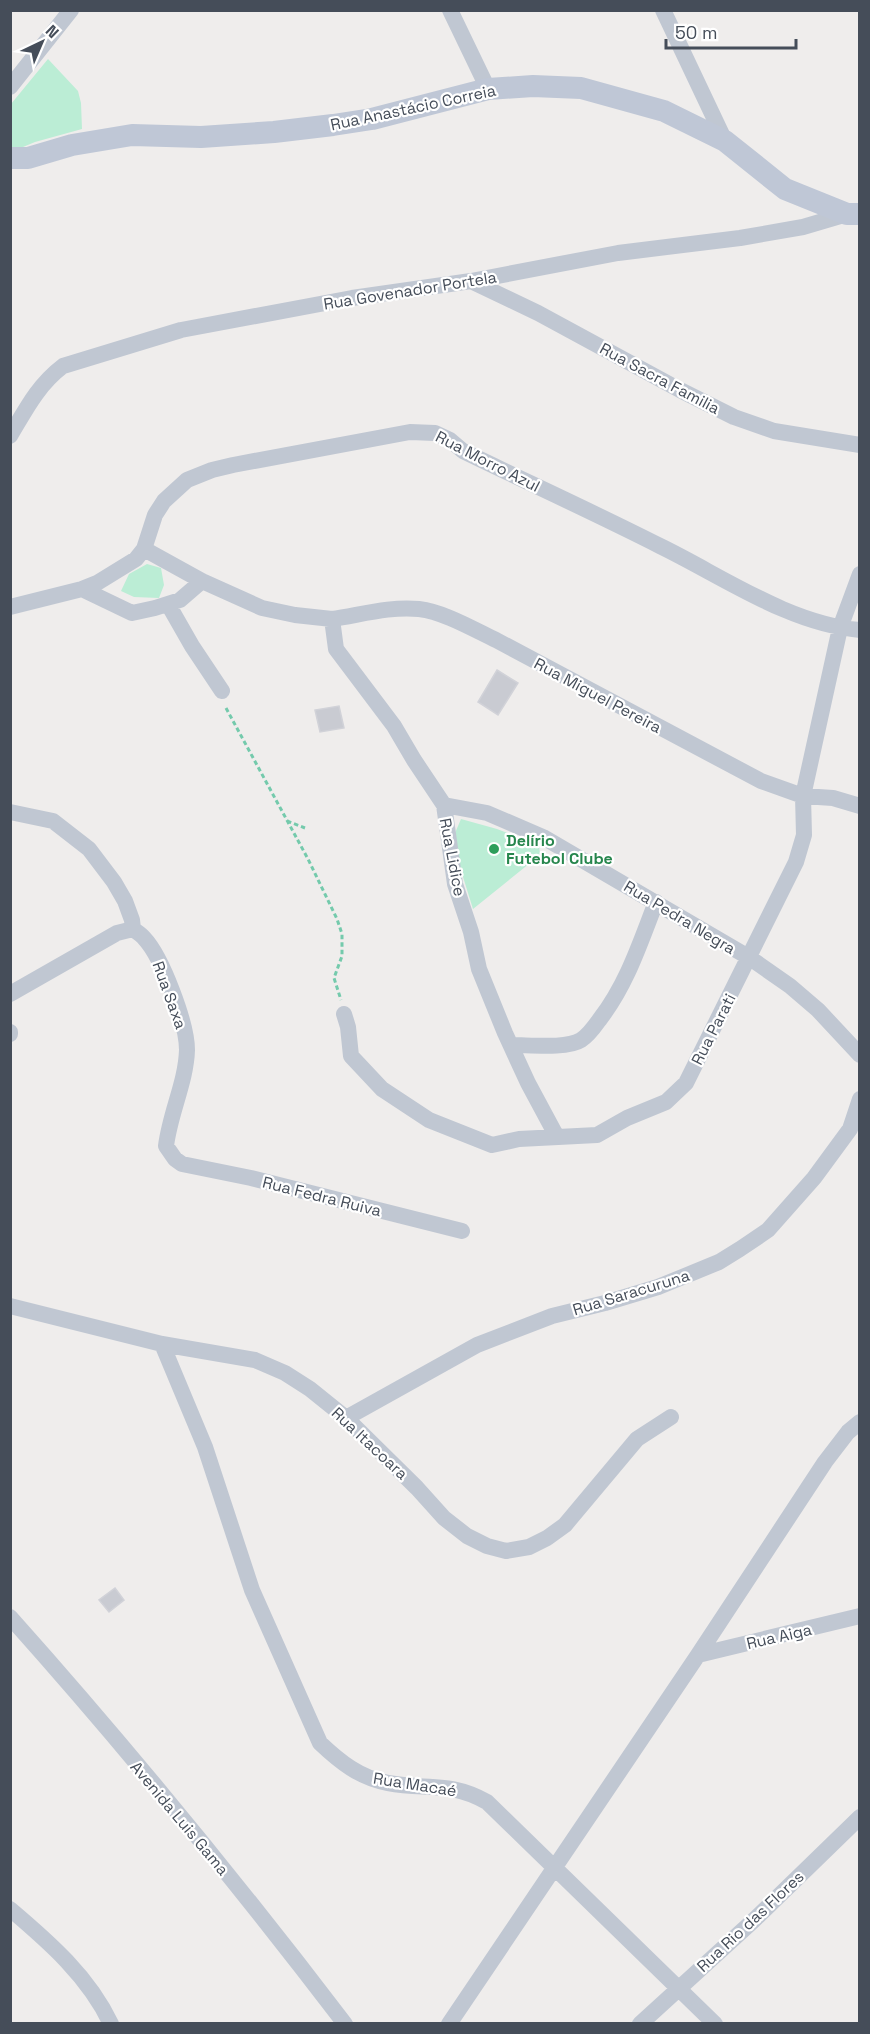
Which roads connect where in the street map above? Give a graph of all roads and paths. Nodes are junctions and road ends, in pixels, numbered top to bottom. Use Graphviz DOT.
graph roads {
  1 [pos="70,10"];
  2 [pos="450,10"];
  3 [pos="663,10"];
  4 [pos="10,87"];
  5 [pos="488,89"];
  6 [pos="725,141"];
  7 [pos="10,158"];
  8 [pos="853,214"];
  9 [pos="471,281"];
  10 [pos="10,436"];
  11 [pos="860,445"];
  12 [pos="140,554"];
  13 [pos="860,574"];
  14 [pos="202,581"];
  15 [pos="82,589"];
  16 [pos="168,604"];
  17 [pos="10,607"];
  18 [pos="332,619"];
  19 [pos="840,628"];
  20 [pos="860,630"];
  21 [pos="222,691"];
  22 [pos="803,796"];
  23 [pos="444,805"];
  24 [pos="860,806"];
  25 [pos="10,812"];
  26 [pos="286,820"];
  27 [pos="305,828"];
  28 [pos="656,902"];
  29 [pos="133,929"];
  30 [pos="750,958"];
  31 [pos="10,994"];
  32 [pos="344,1014"];
  33 [pos="512,1046"];
  34 [pos="860,1055"];
  35 [pos="860,1099"];
  36 [pos="557,1137"];
  37 [pos="183,1164"];
  38 [pos="462,1231"];
  39 [pos="10,1306"];
  40 [pos="162,1344"];
  41 [pos="346,1418"];
  42 [pos="671,1418"];
  43 [pos="860,1422"];
  44 [pos="860,1616"];
  45 [pos="10,1617"];
  46 [pos="698,1655"];
  47 [pos="860,1817"];
  48 [pos="554,1867"];
  49 [pos="10,1909"];
  50 [pos="678,1987"];
  51 [pos="111,2024"];
  52 [pos="345,2024"];
  53 [pos="449,2024"];
  54 [pos="640,2024"];
  55 [pos="715,2024"];
  1 -- 4 [label="street"];
  2 -- 5 [label="street"];
  3 -- 6 [label="street"];
  5 -- 6 [label="main road, Rua Anastácio Correia"];
  5 -- 7 [label="main road, Rua Anastácio Correia"];
  6 -- 8 [label="main road, Rua Anastácio Correia"];
  8 -- 9 [label="street, Rua Govenador Portela"];
  9 -- 10 [label="street, Rua Govenador Portela"];
  9 -- 11 [label="street, Rua Sacra Familia"];
  12 -- 14 [label="street"];
  12 -- 15 [label="street"];
  12 -- 19 [label="street, Rua Morro Azul"];
  13 -- 19 [label="street, Rua Parati"];
  14 -- 16 [label="street"];
  14 -- 18 [label="street"];
  15 -- 16 [label="street"];
  15 -- 17 [label="street"];
  16 -- 21 [label="street"];
  18 -- 22 [label="street, Rua Miguel Pereira"];
  18 -- 23 [label="street, Rua Lidice"];
  19 -- 20 [label="street, Rua Morro Azul"];
  19 -- 22 [label="street, Rua Parati"];
  21 -- 26 [label="path"];
  22 -- 24 [label="street, Rua Miguel Pereira"];
  22 -- 30 [label="street, Rua Parati"];
  23 -- 28 [label="street, Rua Pedra Negra"];
  23 -- 33 [label="street, Rua Lidice"];
  25 -- 29 [label="street"];
  26 -- 27 [label="path"];
  26 -- 32 [label="path"];
  28 -- 30 [label="street, Rua Pedra Negra"];
  28 -- 33 [label="street"];
  29 -- 31 [label="street"];
  29 -- 37 [label="street, Rua Saxa"];
  30 -- 34 [label="street, Rua Pedra Negra"];
  30 -- 36 [label="street, Rua Parati"];
  32 -- 36 [label="street, Rua Parati"];
  33 -- 36 [label="street, Rua Lidice"];
  35 -- 41 [label="street, Rua Saracuruna"];
  37 -- 38 [label="street, Rua Fedra Ruiva"];
  39 -- 40 [label="street, Rua Itacoara"];
  40 -- 41 [label="street, Rua Itacoara"];
  40 -- 48 [label="street, Rua Macaé"];
  41 -- 42 [label="street, Rua Itacoara"];
  43 -- 46 [label="street"];
  44 -- 46 [label="street, Rua Aiga"];
  45 -- 52 [label="street, Avenida Luis Gama"];
  46 -- 48 [label="street"];
  47 -- 50 [label="street, Rua Rio das Flores"];
  48 -- 50 [label="street, Rua Macaé"];
  48 -- 53 [label="street"];
  49 -- 51 [label="street"];
  50 -- 54 [label="street, Rua Rio das Flores"];
  50 -- 55 [label="street, Rua Macaé"];
}
